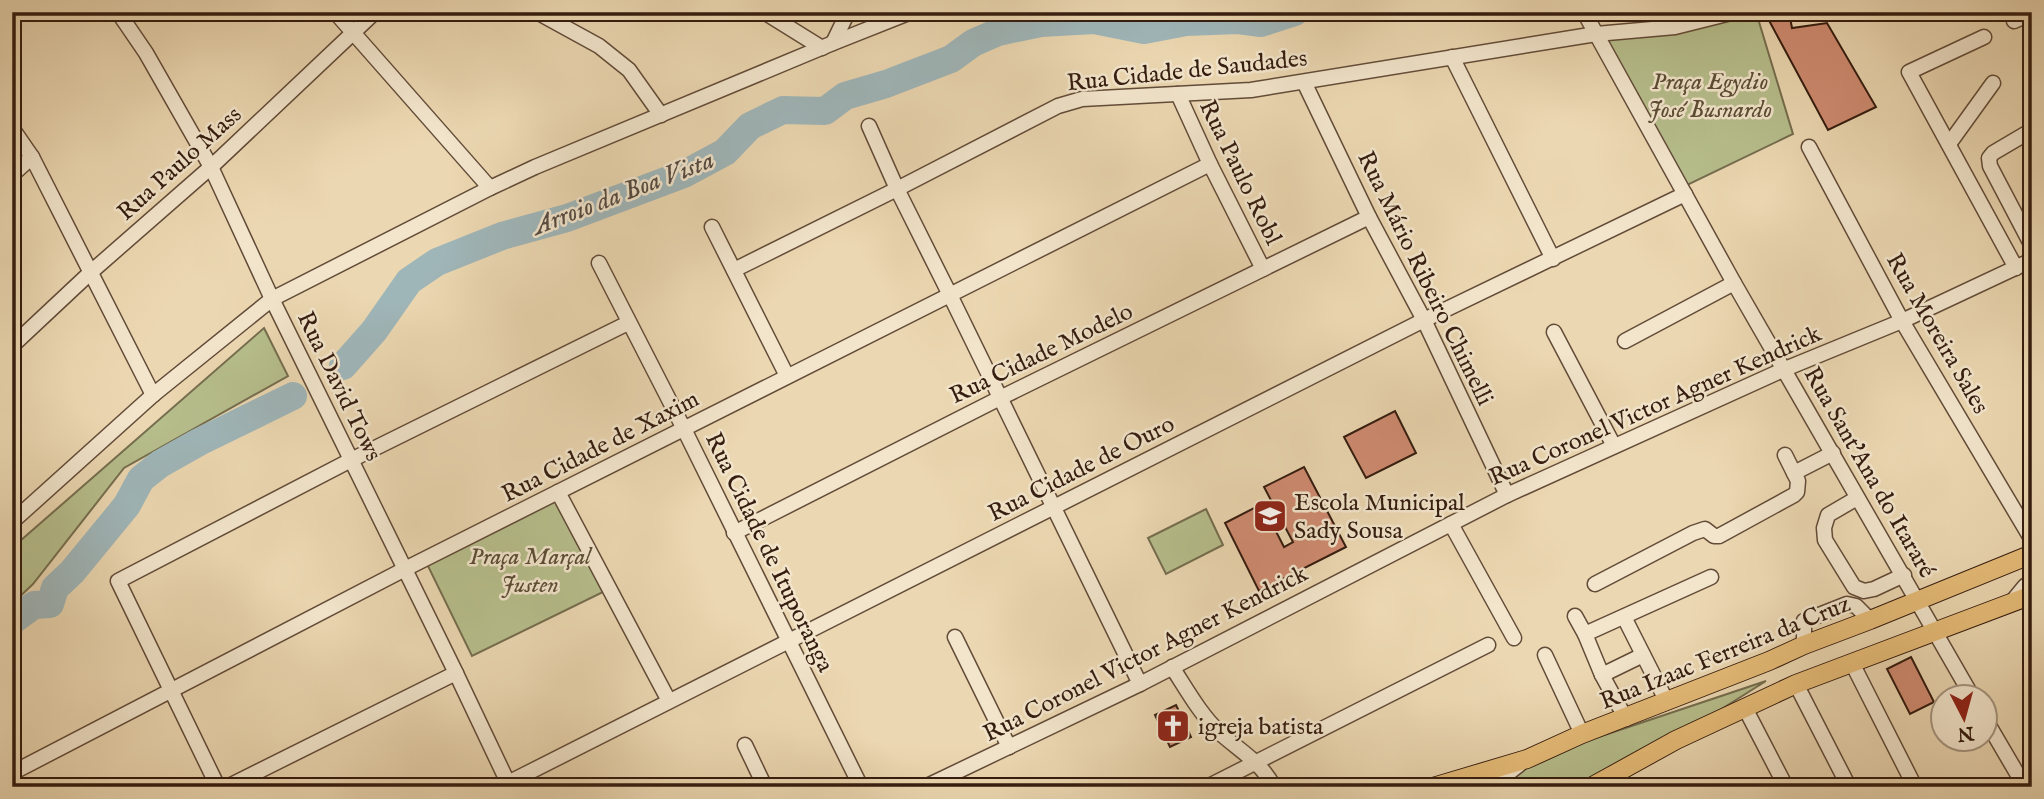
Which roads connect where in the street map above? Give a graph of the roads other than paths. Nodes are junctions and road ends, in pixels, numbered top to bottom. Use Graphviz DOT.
graph roads {
  1 [pos="118,12"];
  2 [pos="335,12"];
  3 [pos="375,12"];
  4 [pos="537,12"];
  5 [pos="764,12"];
  6 [pos="848,12"];
  7 [pos="911,12"];
  8 [pos="1584,12"];
  9 [pos="1735,12"];
  10 [pos="2032,13"];
  11 [pos="882,18"];
  12 [pos="2014,21"];
  13 [pos="354,32"];
  14 [pos="1596,34"];
  15 [pos="1984,37"];
  16 [pos="827,45"];
  17 [pos="1452,57"];
  18 [pos="1304,82"];
  19 [pos="1993,83"];
  20 [pos="1178,94"];
  21 [pos="661,115"];
  22 [pos="869,125"];
  23 [pos="12,128"];
  24 [pos="2032,130"];
  25 [pos="1948,144"];
  26 [pos="1809,147"];
  27 [pos="32,157"];
  28 [pos="1210,164"];
  29 [pos="211,167"];
  30 [pos="12,174"];
  31 [pos="490,188"];
  32 [pos="897,189"];
  33 [pos="1685,194"];
  34 [pos="1369,217"];
  35 [pos="712,227"];
  36 [pos="2032,246"];
  37 [pos="1553,258"];
  38 [pos="2032,260"];
  39 [pos="599,263"];
  40 [pos="2016,268"];
  41 [pos="1263,269"];
  42 [pos="734,270"];
  43 [pos="91,272"];
  44 [pos="1734,282"];
  45 [pos="950,295"];
  46 [pos="271,299"];
  47 [pos="1424,320"];
  48 [pos="1902,321"];
  49 [pos="628,323"];
  50 [pos="1554,332"];
  51 [pos="1625,341"];
  52 [pos="12,346"];
  53 [pos="1785,369"];
  54 [pos="787,376"];
  55 [pos="153,395"];
  56 [pos="1000,398"];
  57 [pos="684,429"];
  58 [pos="1614,446"];
  59 [pos="1833,453"];
  60 [pos="1785,455"];
  61 [pos="351,460"];
  62 [pos="1794,473"];
  63 [pos="558,492"];
  64 [pos="1507,495"];
  65 [pos="1857,498"];
  66 [pos="1054,507"];
  67 [pos="12,522"];
  68 [pos="1451,524"];
  69 [pos="734,533"];
  70 [pos="2032,540"];
  71 [pos="2032,554"];
  72 [pos="405,569"];
  73 [pos="1904,575"];
  74 [pos="1711,577"];
  75 [pos="2032,582"];
  76 [pos="1595,583"];
  77 [pos="2032,595"];
  78 [pos="1918,601"];
  79 [pos="2011,603"];
  80 [pos="1575,616"];
  81 [pos="1624,617"];
  82 [pos="1935,631"];
  83 [pos="1585,634"];
  84 [pos="956,637"];
  85 [pos="1514,638"];
  86 [pos="788,641"];
  87 [pos="1488,645"];
  88 [pos="1545,655"];
  89 [pos="1643,655"];
  90 [pos="1852,663"];
  91 [pos="1172,667"];
  92 [pos="456,673"];
  93 [pos="1602,675"];
  94 [pos="1140,684"];
  95 [pos="1796,684"];
  96 [pos="1965,684"];
  97 [pos="171,691"];
  98 [pos="669,701"];
  99 [pos="1667,702"];
  100 [pos="1745,708"];
  101 [pos="1626,719"];
  102 [pos="1582,734"];
  103 [pos="1998,741"];
  104 [pos="745,745"];
  105 [pos="1009,747"];
  106 [pos="1527,759"];
  107 [pos="1256,762"];
  108 [pos="12,773"];
  109 [pos="506,785"];
  110 [pos="218,787"];
  111 [pos="228,787"];
  112 [pos="765,787"];
  113 [pos="861,787"];
  114 [pos="925,787"];
  115 [pos="1207,787"];
  116 [pos="1274,787"];
  117 [pos="1433,787"];
  118 [pos="1491,787"];
  119 [pos="1591,787"];
  120 [pos="1786,787"];
  121 [pos="1849,787"];
  122 [pos="1915,787"];
  123 [pos="2025,787"];
  1 -- 29 [label="street, Rua David Tows"];
  2 -- 13 [label="street"];
  3 -- 13 [label="street, Rua Paulo Mass"];
  4 -- 21 [label="street"];
  5 -- 16 [label="street"];
  6 -- 16 [label="street"];
  7 -- 11 [label="street"];
  8 -- 14 [label="street, Rua Sant'Ana do Itararé"];
  9 -- 14 [label="street, Rua Cidade de Saudades"];
  10 -- 12 [label="street"];
  11 -- 16 [label="street"];
  13 -- 29 [label="street, Rua Paulo Mass"];
  13 -- 31 [label="street"];
  14 -- 17 [label="street, Rua Cidade de Saudades"];
  14 -- 33 [label="street, Rua Sant'Ana do Itararé"];
  15 -- 25 [label="street"];
  16 -- 21 [label="street"];
  17 -- 18 [label="street, Rua Cidade de Saudades"];
  17 -- 37 [label="street"];
  18 -- 20 [label="street, Rua Cidade de Saudades"];
  18 -- 34 [label="street, Rua Mário Ribeiro Chimelli"];
  19 -- 25 [label="street"];
  20 -- 28 [label="street, Rua Paulo Robl"];
  20 -- 32 [label="street, Rua Cidade de Saudades"];
  21 -- 31 [label="street"];
  22 -- 32 [label="street"];
  23 -- 27 [label="street"];
  24 -- 36 [label="street"];
  25 -- 40 [label="street"];
  26 -- 48 [label="street, Rua Moreira Sales"];
  27 -- 30 [label="street"];
  27 -- 43 [label="street"];
  28 -- 41 [label="street, Rua Paulo Robl"];
  28 -- 45 [label="street, Rua Cidade de Xaxim"];
  29 -- 43 [label="street, Rua Paulo Mass"];
  29 -- 46 [label="street, Rua David Tows"];
  31 -- 46 [label="street"];
  32 -- 42 [label="street, Rua Cidade de Saudades"];
  32 -- 45 [label="street"];
  33 -- 37 [label="street, Rua Cidade de Ouro"];
  33 -- 44 [label="street, Rua Sant'Ana do Itararé"];
  34 -- 41 [label="street, Rua Cidade Modelo"];
  34 -- 47 [label="street, Rua Mário Ribeiro Chimelli"];
  35 -- 42 [label="street"];
  37 -- 47 [label="street, Rua Cidade de Ouro"];
  38 -- 40 [label="street, Rua Coronel Victor Agner Kendrick"];
  39 -- 49 [label="street, Rua Cidade de Ituporanga"];
  40 -- 48 [label="street, Rua Coronel Victor Agner Kendrick"];
  41 -- 56 [label="street, Rua Cidade Modelo"];
  42 -- 54 [label="street"];
  43 -- 52 [label="street, Rua Paulo Mass"];
  43 -- 55 [label="street"];
  44 -- 51 [label="street"];
  44 -- 53 [label="street, Rua Sant'Ana do Itararé"];
  45 -- 54 [label="street, Rua Cidade de Xaxim"];
  45 -- 56 [label="street"];
  46 -- 55 [label="street"];
  46 -- 61 [label="street, Rua David Tows"];
  47 -- 64 [label="street, Rua Mário Ribeiro Chimelli"];
  47 -- 66 [label="street, Rua Cidade de Ouro"];
  48 -- 53 [label="street, Rua Coronel Victor Agner Kendrick"];
  48 -- 70 [label="street, Rua Moreira Sales"];
  49 -- 57 [label="street, Rua Cidade de Ituporanga"];
  49 -- 61 [label="street"];
  50 -- 58 [label="street"];
  53 -- 58 [label="street, Rua Coronel Victor Agner Kendrick"];
  53 -- 59 [label="street, Rua Sant'Ana do Itararé"];
  54 -- 57 [label="street, Rua Cidade de Xaxim"];
  55 -- 67 [label="street"];
  56 -- 66 [label="street"];
  56 -- 69 [label="street, Rua Cidade Modelo"];
  57 -- 63 [label="street, Rua Cidade de Xaxim"];
  57 -- 69 [label="street, Rua Cidade de Ituporanga"];
  58 -- 64 [label="street, Rua Coronel Victor Agner Kendrick"];
  59 -- 62 [label="street"];
  59 -- 65 [label="street, Rua Sant'Ana do Itararé"];
  60 -- 62 [label="street"];
  61 -- 72 [label="street, Rua David Tows"];
  61 -- 97 [label="street"];
  62 -- 76 [label="street"];
  63 -- 72 [label="street, Rua Cidade de Xaxim"];
  63 -- 98 [label="street"];
  64 -- 68 [label="street, Rua Coronel Victor Agner Kendrick"];
  65 -- 73 [label="street, Rua Sant'Ana do Itararé"];
  65 -- 73 [label="street"];
  66 -- 86 [label="street, Rua Cidade de Ouro"];
  66 -- 94 [label="street"];
  68 -- 85 [label="street"];
  68 -- 91 [label="street, Rua Coronel Victor Agner Kendrick"];
  69 -- 86 [label="street, Rua Cidade de Ituporanga"];
  71 -- 78 [label="main road, Rua Izaac Ferreira da Cruz"];
  72 -- 92 [label="street, Rua David Tows"];
  72 -- 97 [label="street, Rua Cidade de Xaxim"];
  73 -- 78 [label="street, Rua Sant'Ana do Itararé"];
  74 -- 81 [label="street"];
  75 -- 79 [label="street"];
  77 -- 79 [label="main road"];
  78 -- 82 [label="street, Rua Sant'Ana do Itararé"];
  78 -- 99 [label="main road, Rua Izaac Ferreira da Cruz"];
  79 -- 82 [label="main road"];
  80 -- 83 [label="street"];
  81 -- 83 [label="street"];
  81 -- 89 [label="street"];
  82 -- 90 [label="main road"];
  82 -- 96 [label="street, Rua Sant'Ana do Itararé"];
  83 -- 93 [label="street"];
  84 -- 105 [label="street"];
  86 -- 98 [label="street, Rua Cidade de Ouro"];
  86 -- 113 [label="street, Rua Cidade de Ituporanga"];
  87 -- 107 [label="street"];
  88 -- 102 [label="street"];
  89 -- 93 [label="street"];
  89 -- 99 [label="street"];
  90 -- 95 [label="main road"];
  90 -- 122 [label="street"];
  91 -- 94 [label="street, Rua Coronel Victor Agner Kendrick"];
  91 -- 107 [label="street"];
  92 -- 109 [label="street, Rua David Tows"];
  92 -- 111 [label="street"];
  93 -- 101 [label="street"];
  94 -- 105 [label="street, Rua Coronel Victor Agner Kendrick"];
  95 -- 100 [label="main road"];
  95 -- 121 [label="street"];
  97 -- 108 [label="street, Rua Cidade de Xaxim"];
  97 -- 110 [label="street"];
  98 -- 109 [label="street, Rua Cidade de Ouro"];
  99 -- 101 [label="main road, Rua Izaac Ferreira da Cruz"];
  100 -- 119 [label="main road"];
  100 -- 120 [label="street"];
  101 -- 102 [label="main road, Rua Izaac Ferreira da Cruz"];
  102 -- 106 [label="main road, Rua Izaac Ferreira da Cruz"];
  103 -- 123 [label="street"];
  104 -- 112 [label="street"];
  105 -- 114 [label="street, Rua Coronel Victor Agner Kendrick"];
  106 -- 117 [label="main road, Rua Izaac Ferreira da Cruz"];
  106 -- 118 [label="street"];
  107 -- 115 [label="street"];
  107 -- 116 [label="street"];
}
